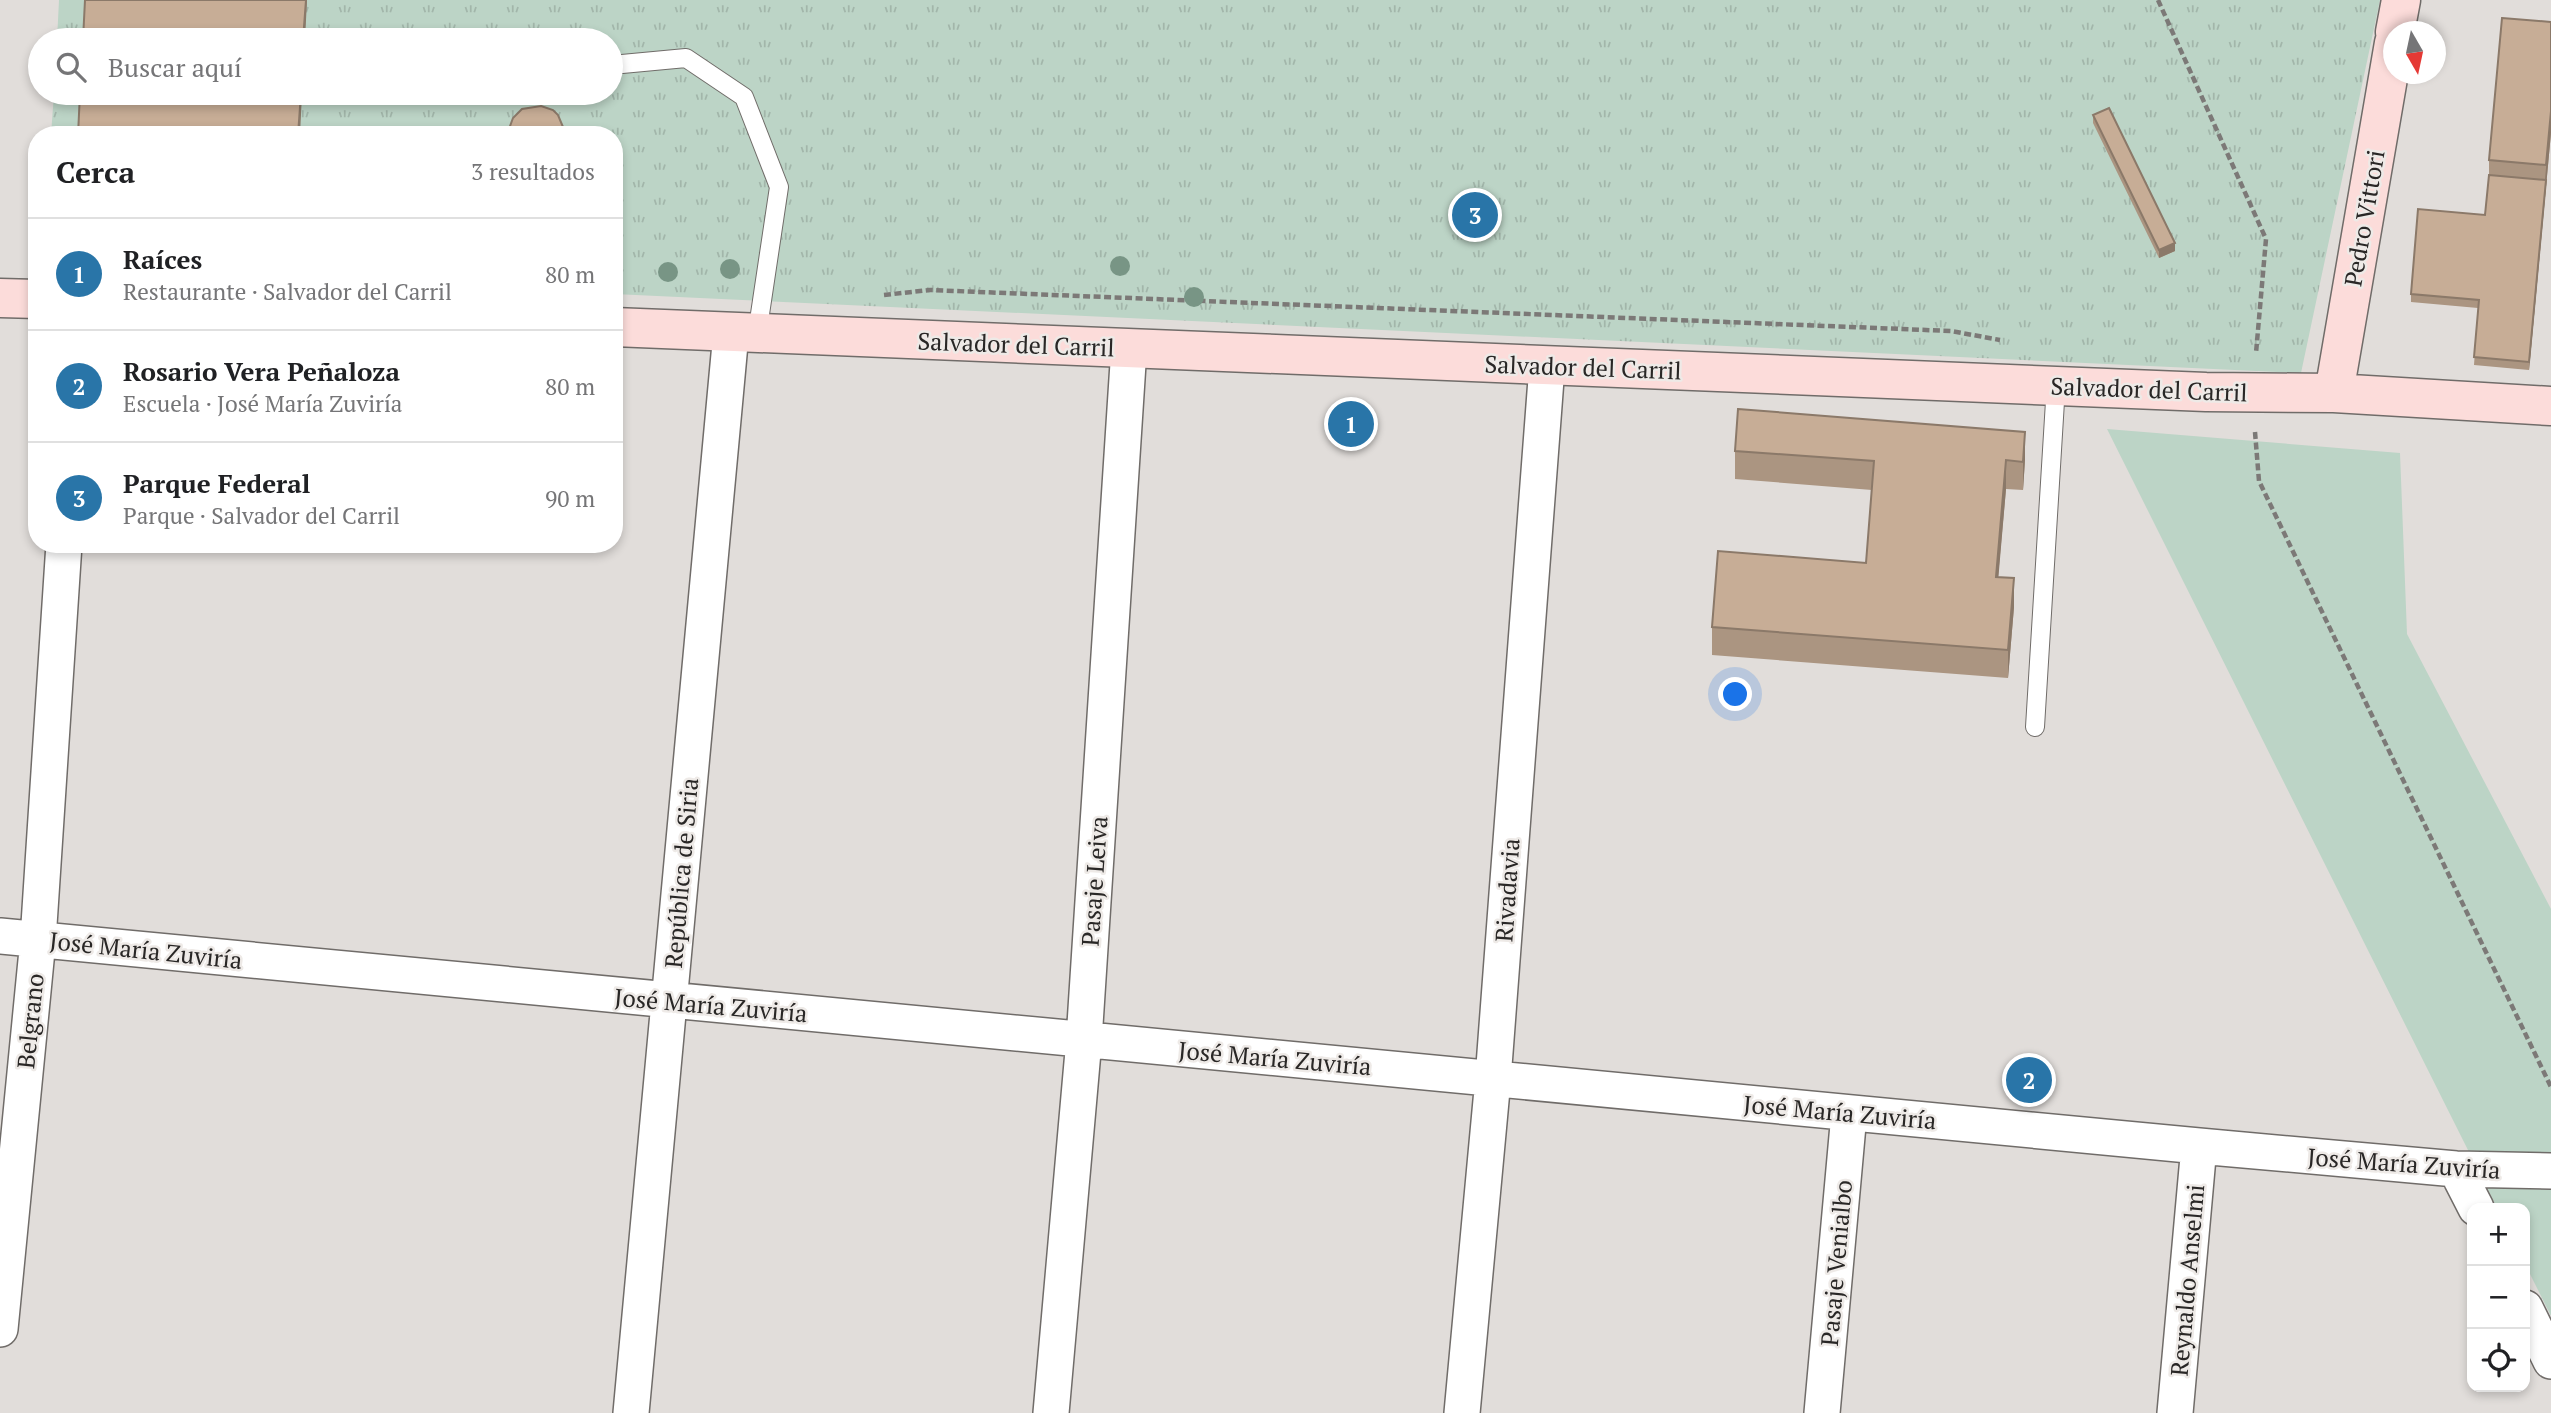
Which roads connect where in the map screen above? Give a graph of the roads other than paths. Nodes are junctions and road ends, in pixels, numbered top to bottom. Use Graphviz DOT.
graph roads {
  1 [pos="2401,0"];
  2 [pos="2397,21"];
  3 [pos="623,64"];
  4 [pos="2386,84"];
  5 [pos="0,298"];
  6 [pos="28,299"];
  7 [pos="623,327"];
  8 [pos="744,333"];
  9 [pos="1129,348"];
  10 [pos="1548,366"];
  11 [pos="2056,385"];
  12 [pos="2334,393"];
  13 [pos="2551,406"];
  14 [pos="63,553"];
  15 [pos="2035,727"];
  16 [pos="0,936"];
  17 [pos="38,940"];
  18 [pos="669,1001"];
  19 [pos="1084,1040"];
  20 [pos="1493,1079"];
  21 [pos="1849,1114"];
  22 [pos="2199,1146"];
  23 [pos="2456,1169"];
  24 [pos="2551,1171"];
  25 [pos="2473,1203"];
  26 [pos="2530,1318"];
  27 [pos="0,1329"];
  28 [pos="2551,1361"];
  29 [pos="631,1413"];
  30 [pos="1051,1413"];
  31 [pos="1462,1413"];
  32 [pos="1822,1413"];
  33 [pos="2175,1413"];
  1 -- 2 [label="main road"];
  3 -- 8 [label="lane"];
  4 -- 12 [label="main road, Pedro Vittori"];
  5 -- 6 [label="main road"];
  7 -- 8 [label="main road, Salvador del Carril"];
  8 -- 9 [label="main road, Salvador del Carril"];
  8 -- 18 [label="street, República de Siria"];
  9 -- 10 [label="main road, Salvador del Carril"];
  9 -- 19 [label="street, Pasaje Leiva"];
  10 -- 11 [label="main road, Salvador del Carril"];
  10 -- 20 [label="street, Rivadavia"];
  11 -- 12 [label="main road, Salvador del Carril"];
  11 -- 15 [label="lane"];
  12 -- 13 [label="main road, Salvador del Carril"];
  14 -- 17 [label="street, Belgrano"];
  16 -- 17 [label="street, José María Zuviría"];
  17 -- 18 [label="street, José María Zuviría"];
  17 -- 27 [label="street, Belgrano"];
  18 -- 19 [label="street, José María Zuviría"];
  18 -- 29 [label="street, República de Siria"];
  19 -- 20 [label="street, José María Zuviría"];
  19 -- 30 [label="street, Pasaje Leiva"];
  20 -- 21 [label="street, José María Zuviría"];
  20 -- 31 [label="street, Rivadavia"];
  21 -- 22 [label="street, José María Zuviría"];
  21 -- 32 [label="street, Pasaje Venialbo"];
  22 -- 23 [label="street, José María Zuviría"];
  22 -- 33 [label="street, Reynaldo Anselmi"];
  23 -- 24 [label="street, José María Zuviría"];
  23 -- 25 [label="street"];
  26 -- 28 [label="street"];
}
